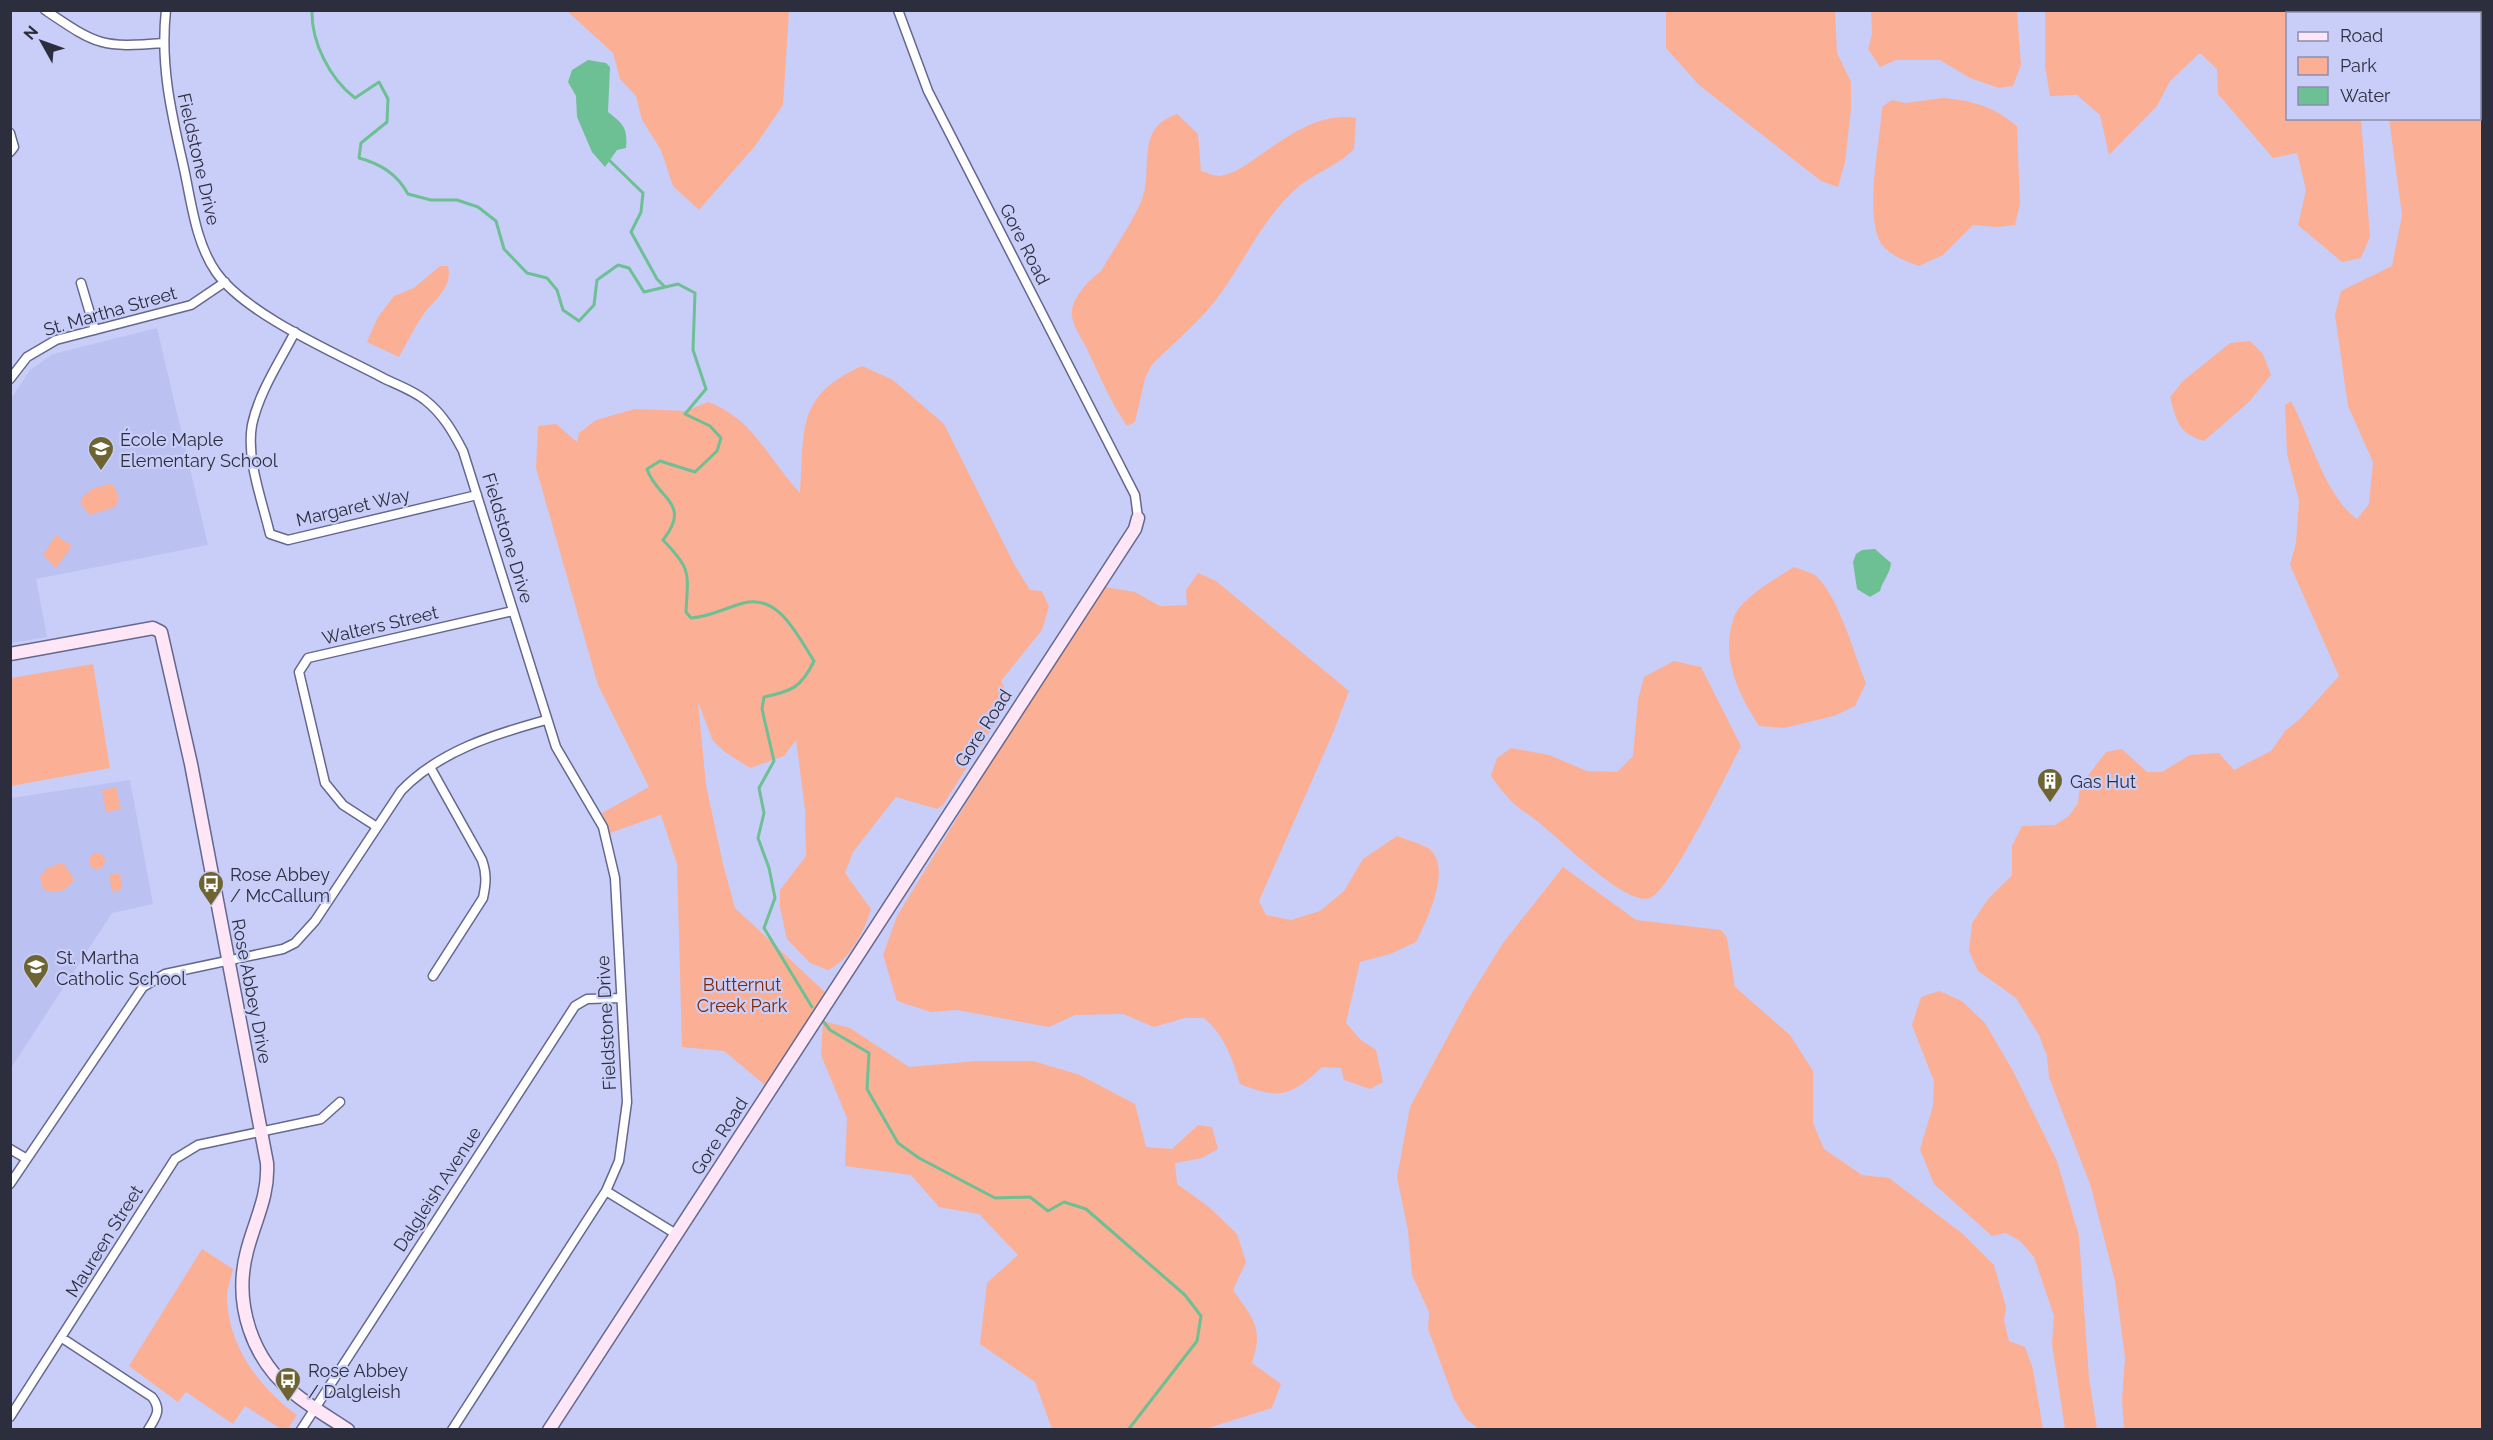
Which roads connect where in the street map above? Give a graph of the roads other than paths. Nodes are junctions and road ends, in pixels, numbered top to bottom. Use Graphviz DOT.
graph roads {
  1 [pos="45,10"];
  2 [pos="166,10"];
  3 [pos="898,10"];
  4 [pos="164,43"];
  5 [pos="10,133"];
  6 [pos="10,152"];
  7 [pos="225,282"];
  8 [pos="81,283"];
  9 [pos="95,330"];
  10 [pos="295,332"];
  11 [pos="10,379"];
  12 [pos="477,495"];
  13 [pos="1138,518"];
  14 [pos="513,611"];
  15 [pos="10,654"];
  16 [pos="546,720"];
  17 [pos="430,766"];
  18 [pos="377,827"];
  19 [pos="227,960"];
  20 [pos="433,976"];
  21 [pos="621,998"];
  22 [pos="340,1102"];
  23 [pos="262,1131"];
  24 [pos="10,1149"];
  25 [pos="27,1159"];
  26 [pos="10,1184"];
  27 [pos="606,1191"];
  28 [pos="676,1234"];
  29 [pos="62,1338"];
  30 [pos="315,1408"];
  31 [pos="10,1417"];
  32 [pos="148,1430"];
  33 [pos="301,1430"];
  34 [pos="348,1430"];
  35 [pos="452,1430"];
  36 [pos="549,1430"];
  1 -- 4 [label="street"];
  2 -- 4 [label="street, Fieldstone Drive"];
  3 -- 13 [label="street, Gore Road"];
  4 -- 7 [label="street, Fieldstone Drive"];
  5 -- 6 [label="street"];
  7 -- 9 [label="street, St. Martha Street"];
  7 -- 10 [label="street, Fieldstone Drive"];
  8 -- 9 [label="street"];
  9 -- 11 [label="street, St. Martha Street"];
  10 -- 12 [label="street, Fieldstone Drive"];
  10 -- 12 [label="street, Margaret Way"];
  12 -- 14 [label="street, Fieldstone Drive"];
  13 -- 28 [label="street, Gore Road"];
  14 -- 16 [label="street, Fieldstone Drive"];
  14 -- 18 [label="street, Walters Street"];
  15 -- 19 [label="street, Rose Abbey Drive"];
  16 -- 17 [label="street"];
  16 -- 21 [label="street, Fieldstone Drive"];
  17 -- 18 [label="street"];
  17 -- 20 [label="street"];
  18 -- 19 [label="street"];
  19 -- 23 [label="street, Rose Abbey Drive"];
  19 -- 25 [label="street"];
  21 -- 27 [label="street, Fieldstone Drive"];
  21 -- 30 [label="street, Dalgleish Avenue"];
  22 -- 23 [label="street, Maureen Street"];
  23 -- 29 [label="street, Maureen Street"];
  23 -- 30 [label="street, Rose Abbey Drive"];
  24 -- 25 [label="street"];
  25 -- 26 [label="street"];
  27 -- 28 [label="street"];
  27 -- 35 [label="street, Fieldstone Drive"];
  28 -- 36 [label="street, Gore Road"];
  29 -- 31 [label="street, Maureen Street"];
  29 -- 32 [label="street"];
  30 -- 33 [label="street, Dalgleish Avenue"];
  30 -- 34 [label="street, Rose Abbey Drive"];
}
